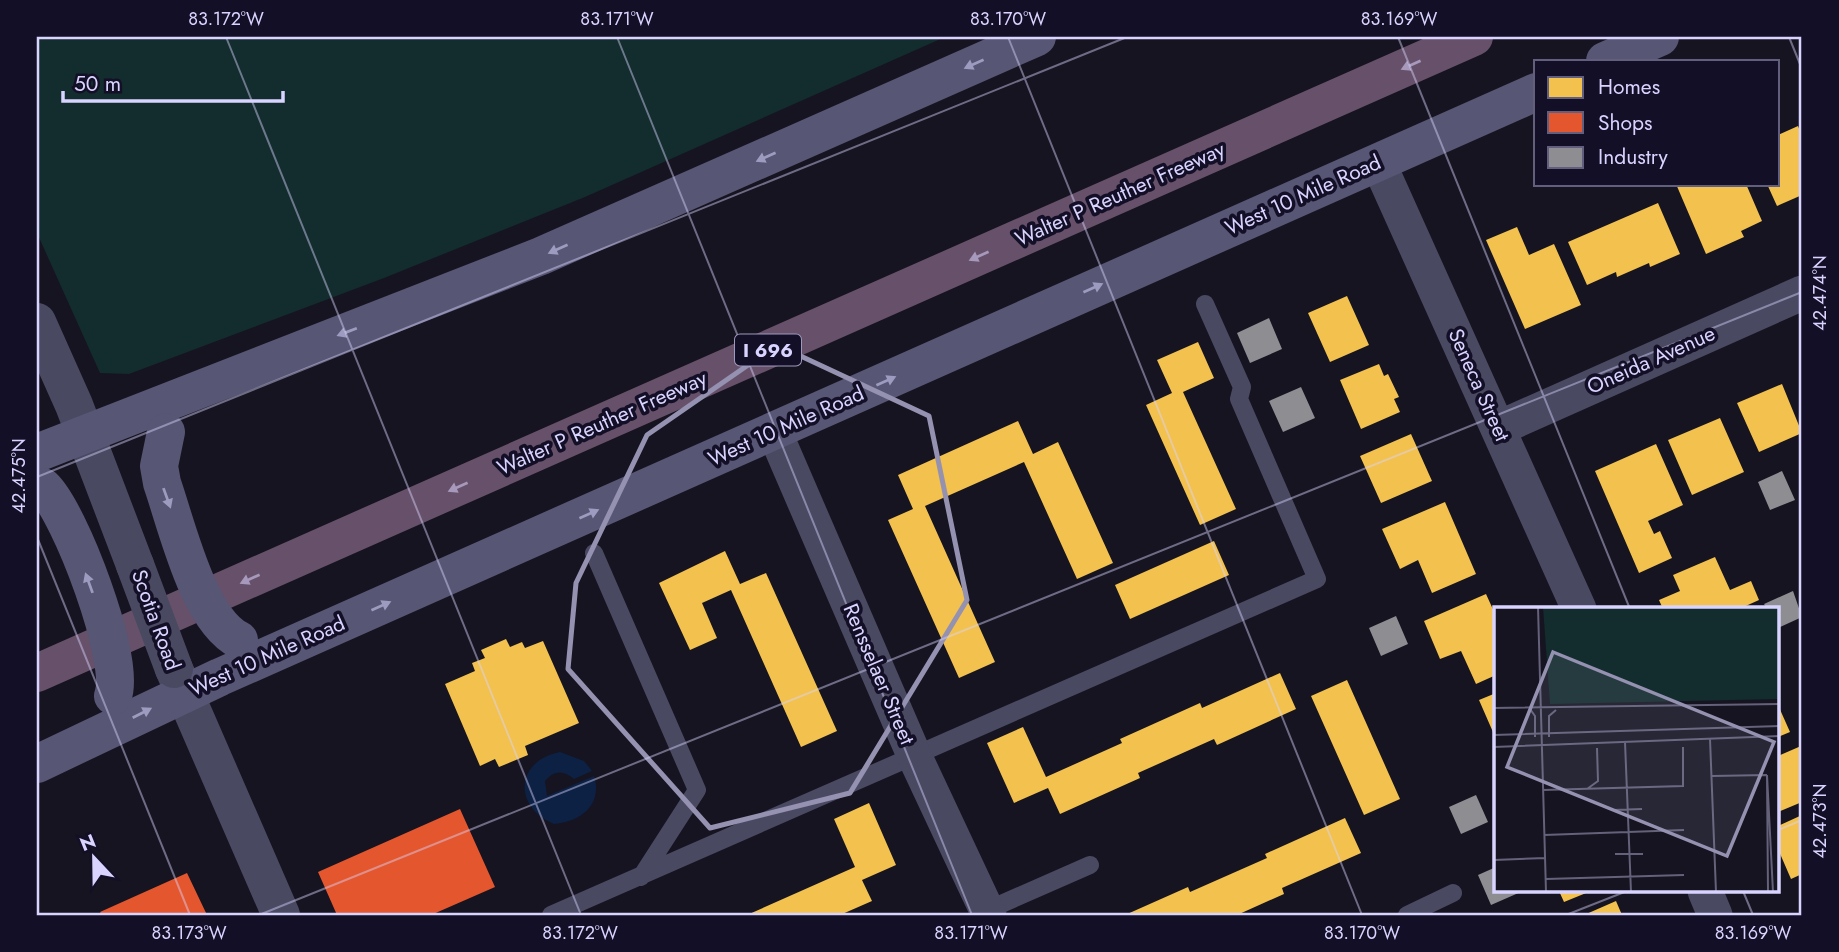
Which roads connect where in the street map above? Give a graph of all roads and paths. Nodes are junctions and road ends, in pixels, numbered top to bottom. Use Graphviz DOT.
graph roads {
  1 [pos="1037,37"];
  2 [pos="1474,37"];
  3 [pos="1660,37"];
  4 [pos="1607,60"];
  5 [pos="1534,93"];
  6 [pos="1378,162"];
  7 [pos="1802,293"];
  8 [pos="1205,304"];
  9 [pos="37,322"];
  10 [pos="190,393"];
  11 [pos="1499,428"];
  12 [pos="774,431"];
  13 [pos="92,449"];
  14 [pos="39,474"];
  15 [pos="593,553"];
  16 [pos="1578,607"];
  17 [pos="289,647"];
  18 [pos="37,673"];
  19 [pos="179,681"];
  20 [pos="72,748"];
  21 [pos="914,755"];
  22 [pos="37,764"];
  23 [pos="1090,865"];
  24 [pos="641,877"];
  25 [pos="1704,892"];
  26 [pos="1453,893"];
  27 [pos="984,914"];
  28 [pos="281,915"];
  29 [pos="551,915"];
  30 [pos="1407,915"];
  31 [pos="1716,915"];
  1 -- 10 [label="main road, one-way"];
  2 -- 18 [label="highway, Walter P Reuther Freeway / I 696, one-way"];
  3 -- 4 [label="main road"];
  5 -- 6 [label="main road, West 10 Mile Road"];
  6 -- 11 [label="street, Seneca Street"];
  12 -- 6 [label="main road, West 10 Mile Road, one-way"];
  7 -- 11 [label="street, Oneida Avenue"];
  8 -- 21 [label="lane"];
  9 -- 13 [label="street, Scotia Road"];
  10 -- 13 [label="main road"];
  10 -- 17 [label="main road, one-way, bridge"];
  11 -- 16 [label="street, Seneca Street"];
  17 -- 12 [label="main road, West 10 Mile Road, one-way"];
  12 -- 21 [label="street, Rensselaer Street"];
  13 -- 14 [label="main road"];
  13 -- 19 [label="street, Scotia Road, bridge"];
  20 -- 14 [label="main road, one-way, bridge"];
  15 -- 24 [label="lane"];
  17 -- 19 [label="main road, West 10 Mile Road"];
  20 -- 19 [label="main road, West 10 Mile Road, one-way"];
  19 -- 28 [label="street, Scotia Road"];
  20 -- 22 [label="main road, West 10 Mile Road"];
  21 -- 24 [label="lane"];
  21 -- 27 [label="street, Rensselaer Street"];
  23 -- 27 [label="lane"];
  24 -- 29 [label="lane"];
  25 -- 31 [label="street"];
  26 -- 30 [label="lane"];
}
